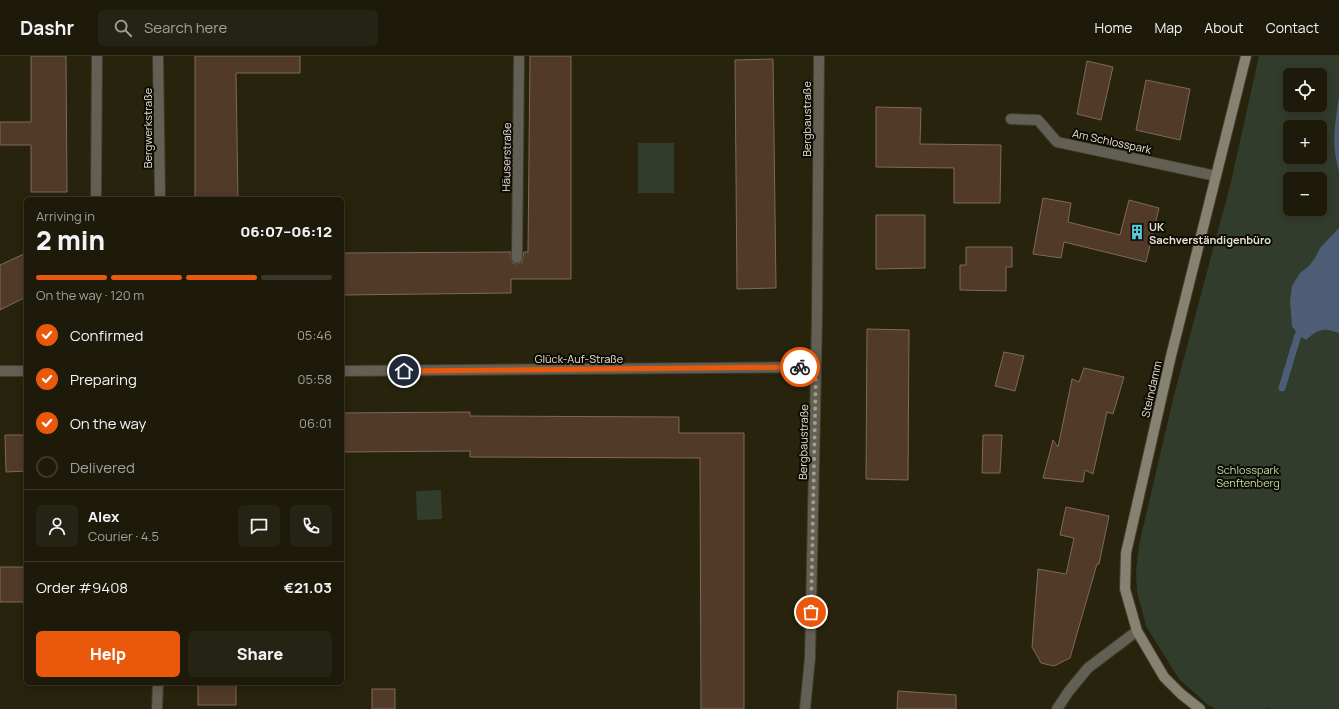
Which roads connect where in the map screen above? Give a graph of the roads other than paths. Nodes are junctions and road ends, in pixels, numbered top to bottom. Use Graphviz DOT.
graph roads {
  1 [pos="96,56"];
  2 [pos="158,56"];
  3 [pos="519,56"];
  4 [pos="819,56"];
  5 [pos="1246,56"];
  6 [pos="1011,119"];
  7 [pos="1216,176"];
  8 [pos="96,197"];
  9 [pos="160,197"];
  10 [pos="517,258"];
  11 [pos="816,367"];
  12 [pos="0,371"];
  13 [pos="24,371"];
  14 [pos="344,371"];
  15 [pos="1137,631"];
  16 [pos="158,685"];
  17 [pos="157,709"];
  18 [pos="805,709"];
  19 [pos="1057,709"];
  20 [pos="1200,709"];
  1 -- 8 [label="street"];
  2 -- 9 [label="street, Bergwerkstraße"];
  3 -- 10 [label="street, Häuserstraße"];
  4 -- 11 [label="street, Bergbaustraße"];
  5 -- 7 [label="street, Steindamm"];
  6 -- 7 [label="street, Am Schlosspark"];
  7 -- 15 [label="street, Steindamm"];
  11 -- 14 [label="street, Glück-Auf-Straße"];
  11 -- 18 [label="street, Bergbaustraße"];
  12 -- 13 [label="street"];
  15 -- 19 [label="street"];
  15 -- 20 [label="street, Steindamm"];
  16 -- 17 [label="street"];
}
